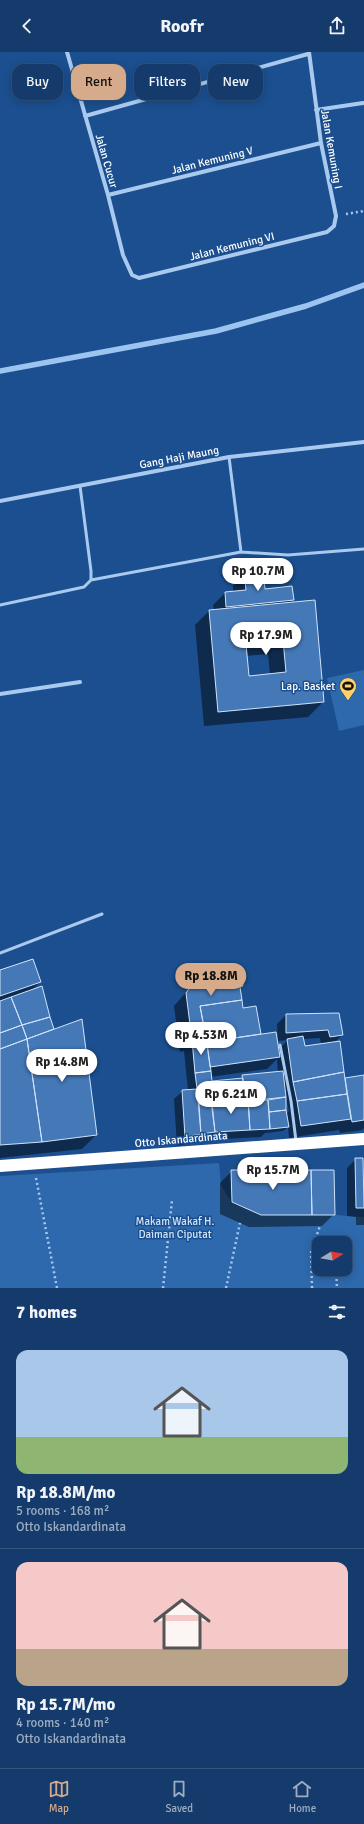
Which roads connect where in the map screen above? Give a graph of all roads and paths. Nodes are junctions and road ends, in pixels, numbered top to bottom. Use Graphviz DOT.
graph roads {
  1 [pos="67,52"];
  2 [pos="308,53"];
  3 [pos="363,103"];
  4 [pos="316,110"];
  5 [pos="85,116"];
  6 [pos="321,143"];
  7 [pos="108,195"];
  8 [pos="364,211"];
  9 [pos="336,216"];
  10 [pos="334,226"];
  11 [pos="132,275"];
  12 [pos="364,442"];
  13 [pos="230,457"];
  14 [pos="80,486"];
  15 [pos="0,501"];
  16 [pos="364,549"];
  17 [pos="241,552"];
  18 [pos="91,580"];
  19 [pos="0,606"];
  20 [pos="80,682"];
  21 [pos="0,694"];
  22 [pos="102,914"];
  23 [pos="0,953"];
  24 [pos="280,1046"];
  25 [pos="364,1139"];
  26 [pos="296,1143"];
  27 [pos="35,1164"];
  28 [pos="0,1166"];
  29 [pos="172,1200"];
  30 [pos="240,1223"];
  31 [pos="320,1226"];
  32 [pos="336,1276"];
  33 [pos="57,1288"];
  34 [pos="163,1288"];
  35 [pos="226,1288"];
  36 [pos="312,1288"];
  37 [pos="337,1288"];
  1 -- 5 [label="street, Jalan Cucur"];
  2 -- 4 [label="street, Jalan Kemuning I"];
  2 -- 5 [label="street"];
  3 -- 4 [label="street"];
  4 -- 6 [label="street, Jalan Kemuning I"];
  5 -- 7 [label="street, Jalan Cucur"];
  6 -- 7 [label="street, Jalan Kemuning V"];
  6 -- 9 [label="street, Jalan Kemuning I"];
  7 -- 11 [label="street, Jalan Cucur"];
  8 -- 9 [label="path"];
  9 -- 10 [label="street, Jalan Kemuning I"];
  10 -- 11 [label="street, Jalan Kemuning VI"];
  12 -- 13 [label="street, Gang Haji Maung"];
  13 -- 14 [label="street, Gang Haji Maung"];
  13 -- 17 [label="lane"];
  14 -- 15 [label="street, Gang Haji Maung"];
  14 -- 18 [label="lane"];
  16 -- 17 [label="lane"];
  17 -- 18 [label="lane"];
  18 -- 19 [label="lane"];
  20 -- 21 [label="street"];
  22 -- 23 [label="lane"];
  24 -- 26 [label="lane"];
  25 -- 26 [label="highway, Otto Iskandardinata"];
  26 -- 27 [label="highway, Otto Iskandardinata"];
  27 -- 28 [label="highway, Otto Iskandardinata"];
  27 -- 33 [label="path"];
  29 -- 34 [label="path"];
  30 -- 35 [label="path"];
  31 -- 36 [label="path"];
  32 -- 37 [label="path"];
}
